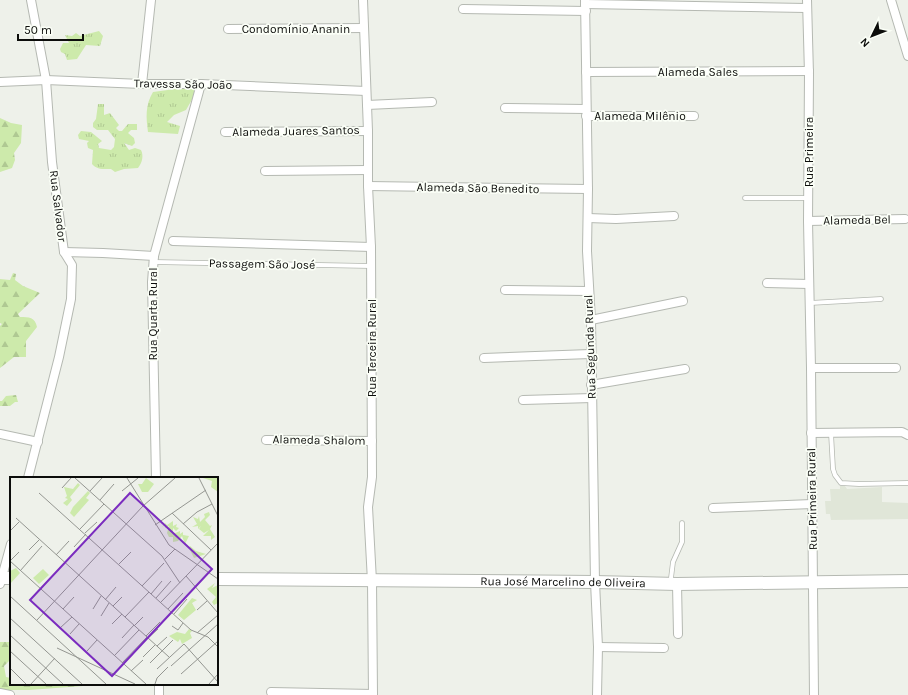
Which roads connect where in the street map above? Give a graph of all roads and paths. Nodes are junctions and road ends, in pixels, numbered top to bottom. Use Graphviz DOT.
graph roads {
  1 [pos="31,0"];
  2 [pos="151,0"];
  3 [pos="363,0"];
  4 [pos="891,0"];
  5 [pos="807,4"];
  6 [pos="585,5"];
  7 [pos="463,9"];
  8 [pos="364,28"];
  9 [pos="228,29"];
  10 [pos="908,56"];
  11 [pos="586,72"];
  12 [pos="809,72"];
  13 [pos="46,80"];
  14 [pos="0,82"];
  15 [pos="142,84"];
  16 [pos="201,84"];
  17 [pos="366,91"];
  18 [pos="432,102"];
  19 [pos="367,105"];
  20 [pos="505,108"];
  21 [pos="586,113"];
  22 [pos="694,116"];
  23 [pos="368,131"];
  24 [pos="225,132"];
  25 [pos="368,170"];
  26 [pos="265,171"];
  27 [pos="368,186"];
  28 [pos="588,189"];
  29 [pos="745,198"];
  30 [pos="808,198"];
  31 [pos="674,216"];
  32 [pos="588,218"];
  33 [pos="905,219"];
  34 [pos="808,221"];
  35 [pos="173,241"];
  36 [pos="371,247"];
  37 [pos="64,252"];
  38 [pos="153,259"];
  39 [pos="371,266"];
  40 [pos="767,283"];
  41 [pos="809,284"];
  42 [pos="505,290"];
  43 [pos="588,291"];
  44 [pos="881,299"];
  45 [pos="683,301"];
  46 [pos="809,303"];
  47 [pos="591,320"];
  48 [pos="590,354"];
  49 [pos="484,358"];
  50 [pos="811,368"];
  51 [pos="896,368"];
  52 [pos="685,369"];
  53 [pos="591,385"];
  54 [pos="592,398"];
  55 [pos="523,400"];
  56 [pos="812,433"];
  57 [pos="831,433"];
  58 [pos="0,434"];
  59 [pos="908,435"];
  60 [pos="266,440"];
  61 [pos="372,440"];
  62 [pos="38,442"];
  63 [pos="28,477"];
  64 [pos="156,477"];
  65 [pos="908,483"];
  66 [pos="812,504"];
  67 [pos="713,508"];
  68 [pos="682,523"];
  69 [pos="10,548"];
  70 [pos="218,579"];
  71 [pos="3,580"];
  72 [pos="372,581"];
  73 [pos="814,581"];
  74 [pos="908,581"];
  75 [pos="595,582"];
  76 [pos="673,582"];
  77 [pos="678,634"];
  78 [pos="598,647"];
  79 [pos="664,648"];
  80 [pos="271,692"];
  81 [pos="0,693"];
  82 [pos="373,694"];
  83 [pos="10,695"];
  84 [pos="597,695"];
  85 [pos="814,695"];
  1 -- 13 [label="street, Rua Salvador"];
  2 -- 15 [label="street"];
  3 -- 8 [label="street, Rua Terceira Rural"];
  4 -- 10 [label="street"];
  5 -- 6 [label="street"];
  5 -- 12 [label="street, Rua Primeira"];
  6 -- 7 [label="street"];
  6 -- 11 [label="street, Rua Segunda Rural"];
  8 -- 9 [label="street, Condomínio Ananin"];
  8 -- 17 [label="street, Rua Terceira Rural"];
  11 -- 12 [label="street, Alameda Sales"];
  11 -- 21 [label="street, Rua Segunda Rural"];
  12 -- 30 [label="street, Rua Primeira"];
  13 -- 14 [label="street, Travessa São João"];
  13 -- 15 [label="street, Travessa São João"];
  13 -- 37 [label="street, Rua Salvador"];
  15 -- 16 [label="street, Travessa São João"];
  16 -- 17 [label="street, Travessa São João"];
  16 -- 38 [label="street, Rua Quarta Rural"];
  17 -- 19 [label="street, Rua Terceira Rural"];
  18 -- 19 [label="street"];
  19 -- 23 [label="street, Rua Terceira Rural"];
  20 -- 21 [label="street, Alameda Milênio"];
  21 -- 22 [label="street, Alameda Milênio"];
  21 -- 28 [label="street, Rua Segunda Rural"];
  23 -- 24 [label="street, Alameda Juares Santos"];
  23 -- 25 [label="street, Rua Terceira Rural"];
  25 -- 26 [label="street"];
  25 -- 27 [label="street, Rua Terceira Rural"];
  27 -- 28 [label="street, Alameda São Benedito"];
  27 -- 36 [label="street, Rua Terceira Rural"];
  28 -- 32 [label="street, Rua Segunda Rural"];
  29 -- 30 [label="lane"];
  30 -- 34 [label="street, Rua Primeira"];
  31 -- 32 [label="street"];
  32 -- 43 [label="street, Rua Segunda Rural"];
  33 -- 34 [label="street, Alameda Bel"];
  34 -- 41 [label="street, Rua Primeira"];
  35 -- 36 [label="street"];
  36 -- 39 [label="street, Rua Terceira Rural"];
  37 -- 38 [label="street, Passagem São José"];
  37 -- 62 [label="street, Rua Salvador"];
  38 -- 39 [label="lane, Passagem São José"];
  38 -- 64 [label="street, Rua Quarta Rural"];
  39 -- 61 [label="street, Rua Terceira Rural"];
  40 -- 41 [label="street"];
  41 -- 46 [label="street, Rua Primeira"];
  42 -- 43 [label="street"];
  43 -- 47 [label="street, Rua Segunda Rural"];
  44 -- 46 [label="lane"];
  45 -- 47 [label="street"];
  46 -- 50 [label="street, Rua Primeira Rural"];
  47 -- 48 [label="street, Rua Segunda Rural"];
  48 -- 49 [label="street"];
  48 -- 53 [label="street, Rua Segunda Rural"];
  50 -- 51 [label="street"];
  50 -- 56 [label="street, Rua Primeira Rural"];
  52 -- 53 [label="street"];
  53 -- 54 [label="street, Rua Segunda Rural"];
  54 -- 55 [label="street"];
  54 -- 75 [label="street, Rua Segunda Rural"];
  56 -- 57 [label="street"];
  56 -- 66 [label="street, Rua Primeira Rural"];
  57 -- 59 [label="street"];
  57 -- 65 [label="lane"];
  58 -- 62 [label="street"];
  60 -- 61 [label="street, Alameda Shalom"];
  61 -- 72 [label="street, Rua Terceira Rural"];
  62 -- 63 [label="street, Rua Salvador"];
  66 -- 67 [label="street"];
  66 -- 73 [label="street, Rua Primeira Rural"];
  68 -- 76 [label="lane"];
  69 -- 71 [label="street"];
  70 -- 72 [label="street, Rua José Marcelino de Oliveira"];
  72 -- 75 [label="street, Rua José Marcelino de Oliveira"];
  72 -- 82 [label="street, Rua Terceira Rural"];
  73 -- 74 [label="street, Rua José Marcelino de Oliveira"];
  73 -- 76 [label="street, Rua José Marcelino de Oliveira"];
  73 -- 85 [label="street, Rua Primeira Rural"];
  75 -- 76 [label="street, Rua José Marcelino de Oliveira"];
  75 -- 78 [label="street, Rua Segunda Rural"];
  76 -- 77 [label="street"];
  78 -- 79 [label="street"];
  78 -- 84 [label="street, Rua Segunda Rural"];
  80 -- 82 [label="street"];
  81 -- 83 [label="street"];
}
